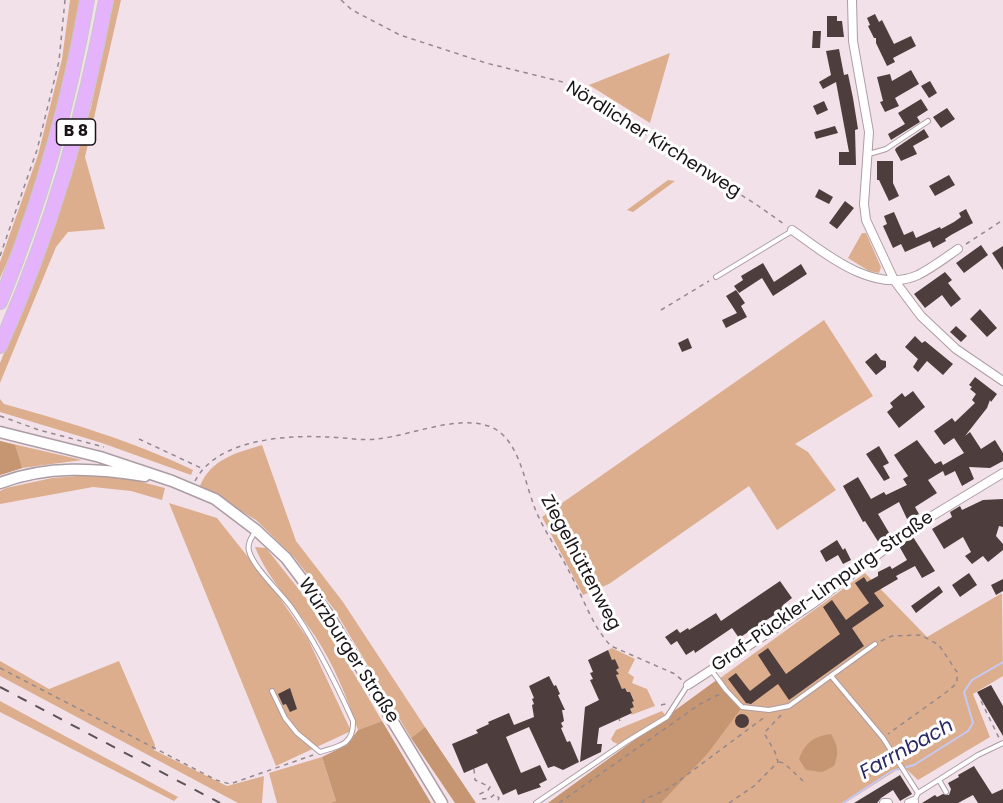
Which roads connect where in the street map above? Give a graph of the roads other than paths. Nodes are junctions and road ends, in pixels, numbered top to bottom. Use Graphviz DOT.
graph roads {
  1 [pos="87,0"];
  2 [pos="106,0"];
  3 [pos="852,0"];
  4 [pos="928,121"];
  5 [pos="868,155"];
  6 [pos="792,230"];
  7 [pos="958,249"];
  8 [pos="716,277"];
  9 [pos="894,280"];
  10 [pos="0,302"];
  11 [pos="0,346"];
  12 [pos="1003,381"];
  13 [pos="0,432"];
  14 [pos="1003,473"];
  15 [pos="172,481"];
  16 [pos="0,483"];
  17 [pos="256,530"];
  18 [pos="875,644"];
  19 [pos="712,670"];
  20 [pos="832,676"];
  21 [pos="688,685"];
  22 [pos="272,691"];
  23 [pos="1003,743"];
  24 [pos="939,780"];
  25 [pos="946,792"];
  26 [pos="914,800"];
  27 [pos="442,803"];
  28 [pos="536,803"];
  1 -- 10 [label="highway, B 8"];
  2 -- 11 [label="highway, B 8"];
  3 -- 5 [label="street"];
  4 -- 5 [label="lane"];
  5 -- 9 [label="street"];
  6 -- 8 [label="lane"];
  6 -- 9 [label="street"];
  7 -- 9 [label="street"];
  9 -- 12 [label="street"];
  13 -- 15 [label="street, Würzburger Straße"];
  14 -- 19 [label="street, Graf-Pückler-Limpurg-Straße"];
  15 -- 16 [label="street"];
  15 -- 17 [label="street, Würzburger Straße"];
  17 -- 22 [label="lane"];
  17 -- 27 [label="street, Würzburger Straße"];
  18 -- 20 [label="lane"];
  19 -- 20 [label="lane"];
  19 -- 21 [label="street, Graf-Pückler-Limpurg-Straße"];
  20 -- 26 [label="lane"];
  21 -- 28 [label="lane, Graf-Pückler-Limpurg-Straße"];
  23 -- 24 [label="lane"];
  24 -- 25 [label="lane"];
  24 -- 26 [label="lane"];
}
